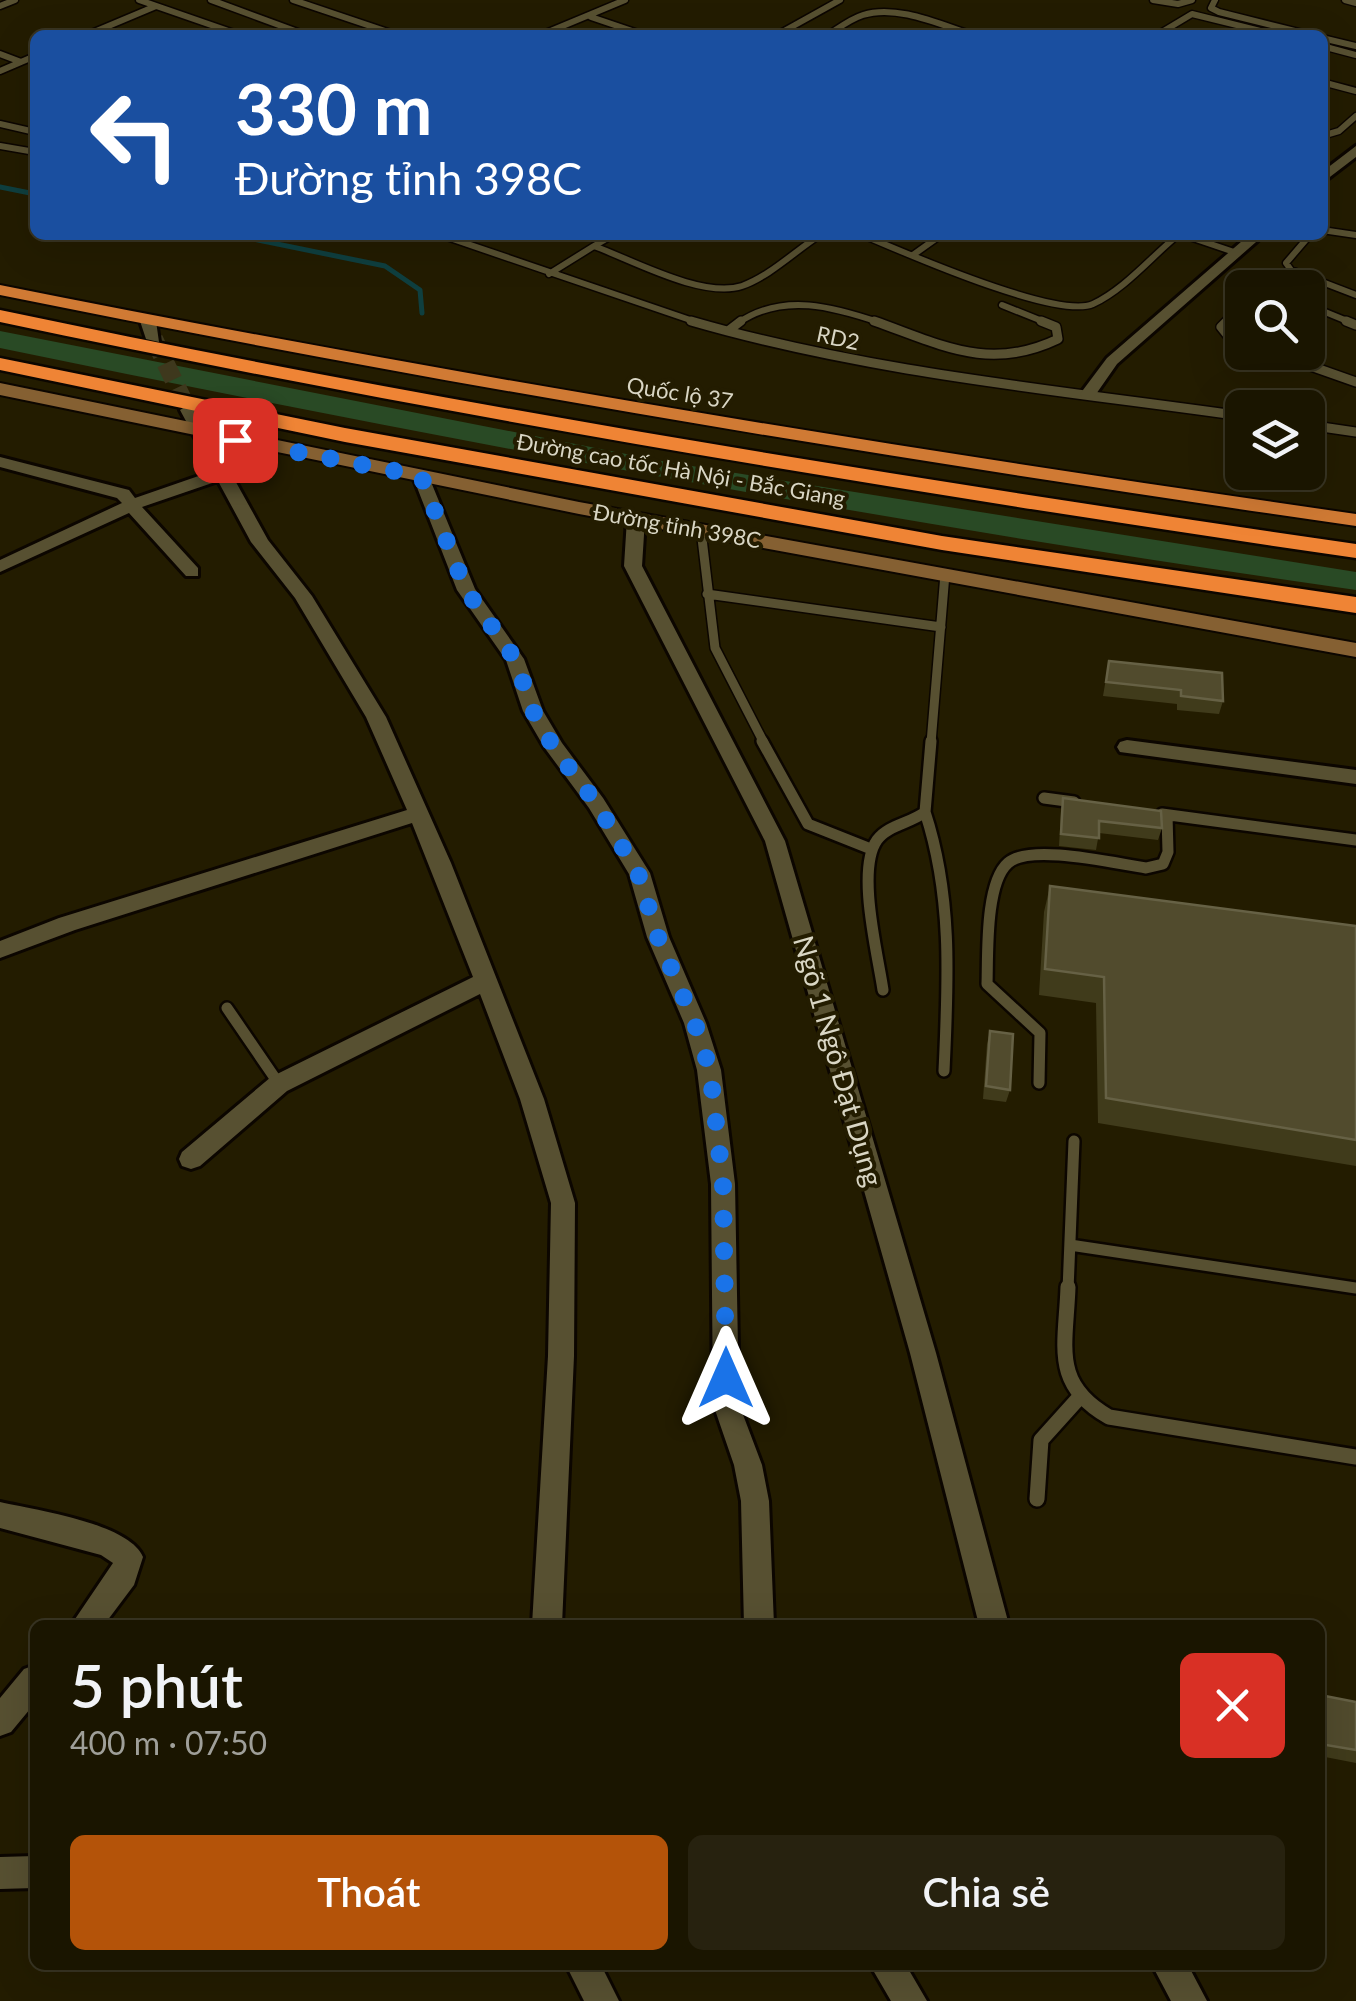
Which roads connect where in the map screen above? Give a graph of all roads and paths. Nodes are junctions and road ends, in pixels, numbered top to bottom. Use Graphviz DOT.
graph roads {
  1 [pos="15,0"];
  2 [pos="139,0"];
  3 [pos="210,0"];
  4 [pos="293,0"];
  5 [pos="314,0"];
  6 [pos="625,0"];
  7 [pos="840,0"];
  8 [pos="1153,0"];
  9 [pos="1192,0"];
  10 [pos="1216,0"];
  11 [pos="1345,0"];
  12 [pos="1356,3"];
  13 [pos="304,4"];
  14 [pos="0,6"];
  15 [pos="156,6"];
  16 [pos="592,18"];
  17 [pos="269,22"];
  18 [pos="98,30"];
  19 [pos="225,30"];
  20 [pos="251,30"];
  21 [pos="292,30"];
  22 [pos="382,30"];
  23 [pos="556,30"];
  24 [pos="629,30"];
  25 [pos="788,30"];
  26 [pos="837,30"];
  27 [pos="955,30"];
  28 [pos="1165,30"];
  29 [pos="1257,30"];
  30 [pos="1290,30"];
  31 [pos="1328,39"];
  32 [pos="1356,46"];
  33 [pos="1328,48"];
  34 [pos="0,54"];
  35 [pos="1356,55"];
  36 [pos="30,57"];
  37 [pos="17,61"];
  38 [pos="0,68"];
  39 [pos="1328,84"];
  40 [pos="1356,92"];
  41 [pos="1356,116"];
  42 [pos="0,124"];
  43 [pos="30,126"];
  44 [pos="23,129"];
  45 [pos="30,131"];
  46 [pos="1328,134"];
  47 [pos="0,146"];
  48 [pos="1356,150"];
  49 [pos="30,151"];
  50 [pos="1328,174"];
  51 [pos="1328,231"];
  52 [pos="1356,235"];
  53 [pos="455,240"];
  54 [pos="604,240"];
  55 [pos="812,240"];
  56 [pos="874,240"];
  57 [pos="934,240"];
  58 [pos="1175,240"];
  59 [pos="1197,240"];
  60 [pos="1252,240"];
  61 [pos="1305,240"];
  62 [pos="594,246"];
  63 [pos="1237,253"];
  64 [pos="912,256"];
  65 [pos="549,274"];
  66 [pos="0,290"];
  67 [pos="1356,295"];
  68 [pos="1002,306"];
  69 [pos="1325,311"];
  70 [pos="0,316"];
  71 [pos="1356,325"];
  72 [pos="728,331"];
  73 [pos="0,364"];
  74 [pos="1322,370"];
  75 [pos="1356,382"];
  76 [pos="0,389"];
  77 [pos="1088,394"];
  78 [pos="188,410"];
  79 [pos="1225,414"];
  80 [pos="1325,427"];
  81 [pos="198,432"];
  82 [pos="1356,432"];
  83 [pos="0,462"];
  84 [pos="221,474"];
  85 [pos="421,476"];
  86 [pos="134,504"];
  87 [pos="636,518"];
  88 [pos="1356,520"];
  89 [pos="700,530"];
  90 [pos="942,543"];
  91 [pos="1356,551"];
  92 [pos="0,567"];
  93 [pos="192,572"];
  94 [pos="945,574"];
  95 [pos="708,594"];
  96 [pos="1356,605"];
  97 [pos="1356,619"];
  98 [pos="941,627"];
  99 [pos="1356,650"];
  100 [pos="1127,747"];
  101 [pos="1356,778"];
  102 [pos="1044,798"];
  103 [pos="1080,803"];
  104 [pos="925,812"];
  105 [pos="1150,812"];
  106 [pos="418,814"];
  107 [pos="1167,814"];
  108 [pos="1356,840"];
  109 [pos="872,849"];
  110 [pos="0,950"];
  111 [pos="486,981"];
  112 [pos="884,990"];
  113 [pos="227,1008"];
  114 [pos="944,1071"];
  115 [pos="1039,1083"];
  116 [pos="279,1084"];
  117 [pos="1074,1141"];
  118 [pos="191,1159"];
  119 [pos="1070,1245"];
  120 [pos="1356,1288"];
  121 [pos="1078,1400"];
  122 [pos="1356,1457"];
  123 [pos="1036,1500"];
  124 [pos="0,1515"];
  125 [pos="90,1620"];
  126 [pos="546,1620"];
  127 [pos="760,1620"];
  128 [pos="993,1620"];
  129 [pos="30,1686"];
  130 [pos="0,1721"];
  131 [pos="30,1872"];
  132 [pos="0,1873"];
  133 [pos="586,1970"];
  134 [pos="890,1970"];
  135 [pos="1173,1970"];
  136 [pos="602,2001"];
  137 [pos="910,2001"];
  138 [pos="1190,2001"];
  1 -- 14 [label="lane"];
  2 -- 15 [label="lane"];
  3 -- 17 [label="lane"];
  4 -- 13 [label="lane"];
  5 -- 13 [label="lane"];
  6 -- 16 [label="lane"];
  7 -- 25 [label="lane"];
  8 -- 9 [label="lane"];
  10 -- 30 [label="lane"];
  11 -- 12 [label="lane"];
  13 -- 22 [label="lane"];
  15 -- 18 [label="lane"];
  15 -- 19 [label="lane"];
  16 -- 23 [label="lane"];
  16 -- 24 [label="lane"];
  17 -- 20 [label="lane"];
  17 -- 21 [label="lane"];
  26 -- 27 [label="lane"];
  28 -- 29 [label="lane"];
  31 -- 32 [label="lane"];
  33 -- 35 [label="lane"];
  34 -- 37 [label="lane"];
  36 -- 37 [label="lane"];
  37 -- 38 [label="lane"];
  39 -- 40 [label="lane"];
  41 -- 46 [label="lane"];
  42 -- 44 [label="lane"];
  43 -- 44 [label="lane"];
  44 -- 45 [label="lane"];
  47 -- 49 [label="lane"];
  48 -- 50 [label="street"];
  51 -- 52 [label="lane"];
  53 -- 65 [label="lane, RD2"];
  54 -- 62 [label="lane"];
  55 -- 62 [label="lane"];
  56 -- 64 [label="lane"];
  57 -- 64 [label="lane"];
  58 -- 64 [label="lane"];
  59 -- 63 [label="lane"];
  60 -- 63 [label="street"];
  61 -- 67 [label="lane"];
  62 -- 65 [label="lane"];
  63 -- 77 [label="street"];
  65 -- 72 [label="lane, RD2"];
  66 -- 88 [label="highway, Quốc lộ 37"];
  68 -- 72 [label="lane"];
  69 -- 71 [label="lane"];
  70 -- 91 [label="highway, Đường cao tốc Hà Nội - Bắc Giang"];
  72 -- 77 [label="lane, RD2"];
  73 -- 90 [label="highway, Đường cao tốc Hà Nội - Bắc Giang"];
  74 -- 75 [label="lane"];
  76 -- 81 [label="main road, Đường tỉnh 398C"];
  77 -- 79 [label="lane, RD2"];
  78 -- 81 [label="street"];
  80 -- 82 [label="lane"];
  81 -- 84 [label="street"];
  81 -- 85 [label="main road, Đường tỉnh 398C"];
  83 -- 86 [label="street"];
  84 -- 86 [label="street"];
  84 -- 106 [label="street"];
  85 -- 87 [label="main road, Đường tỉnh 398C"];
  85 -- 127 [label="street"];
  86 -- 92 [label="street"];
  86 -- 93 [label="street"];
  87 -- 89 [label="main road, Đường tỉnh 398C"];
  87 -- 128 [label="street, Ngõ 1 Ngô Đạt Dụng"];
  89 -- 94 [label="main road, Đường tỉnh 398C"];
  89 -- 95 [label="lane"];
  90 -- 96 [label="highway, Đường cao tốc Hà Nội - Bắc Giang"];
  90 -- 97 [label="highway"];
  94 -- 98 [label="lane"];
  94 -- 99 [label="main road, Đường tỉnh 398C"];
  95 -- 98 [label="lane"];
  95 -- 109 [label="lane"];
  98 -- 104 [label="lane"];
  100 -- 101 [label="street"];
  102 -- 103 [label="lane"];
  104 -- 109 [label="lane"];
  104 -- 114 [label="lane"];
  105 -- 107 [label="lane"];
  106 -- 110 [label="street"];
  106 -- 111 [label="street"];
  107 -- 108 [label="lane"];
  107 -- 115 [label="lane"];
  109 -- 112 [label="lane"];
  111 -- 116 [label="street"];
  111 -- 126 [label="street"];
  113 -- 116 [label="lane"];
  116 -- 118 [label="street"];
  117 -- 119 [label="lane"];
  119 -- 120 [label="lane"];
  119 -- 121 [label="lane"];
  121 -- 122 [label="lane"];
  121 -- 123 [label="lane"];
  124 -- 125 [label="street"];
  129 -- 130 [label="street"];
  131 -- 132 [label="street"];
  133 -- 136 [label="street"];
  134 -- 137 [label="street"];
  135 -- 138 [label="street"];
}
